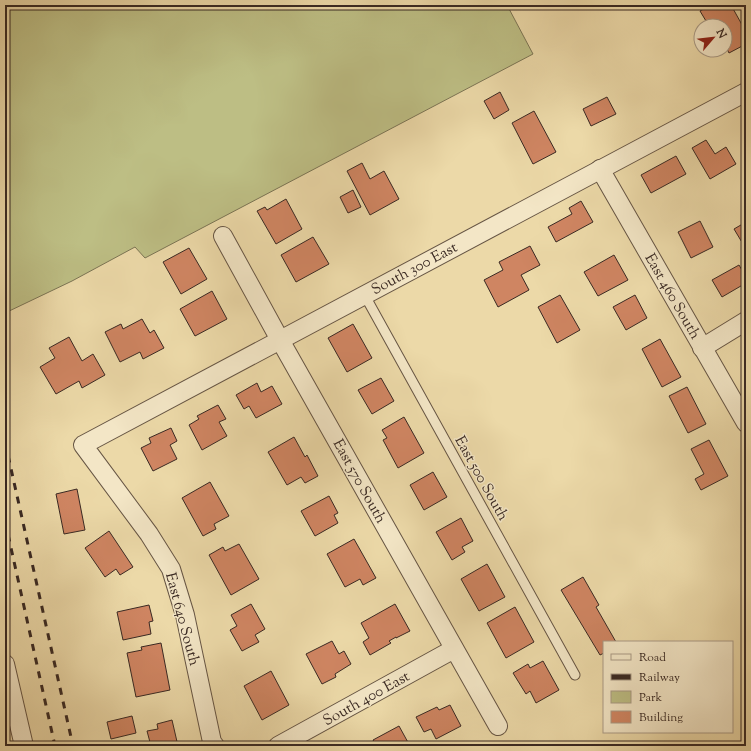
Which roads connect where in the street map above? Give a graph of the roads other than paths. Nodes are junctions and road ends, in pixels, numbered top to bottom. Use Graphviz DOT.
graph roads {
  1 [pos="746,92"];
  2 [pos="600,169"];
  3 [pos="223,236"];
  4 [pos="364,294"];
  5 [pos="746,321"];
  6 [pos="280,340"];
  7 [pos="702,348"];
  8 [pos="746,423"];
  9 [pos="83,445"];
  10 [pos="454,649"];
  11 [pos="5,664"];
  12 [pos="575,675"];
  13 [pos="498,726"];
  14 [pos="24,746"];
  15 [pos="214,746"];
  16 [pos="278,746"];
  1 -- 2 [label="street, South 300 East"];
  2 -- 4 [label="street, South 300 East"];
  2 -- 7 [label="street, East 460 South"];
  3 -- 6 [label="street, East 570 South"];
  4 -- 6 [label="street, South 300 East"];
  4 -- 12 [label="lane, East 500 South"];
  5 -- 7 [label="street"];
  6 -- 9 [label="street, South 300 East"];
  6 -- 10 [label="street, East 570 South"];
  7 -- 8 [label="street, East 460 South"];
  9 -- 15 [label="street, East 640 South"];
  10 -- 13 [label="street, East 570 South"];
  10 -- 16 [label="street, South 400 East"];
  11 -- 14 [label="street"];
}
